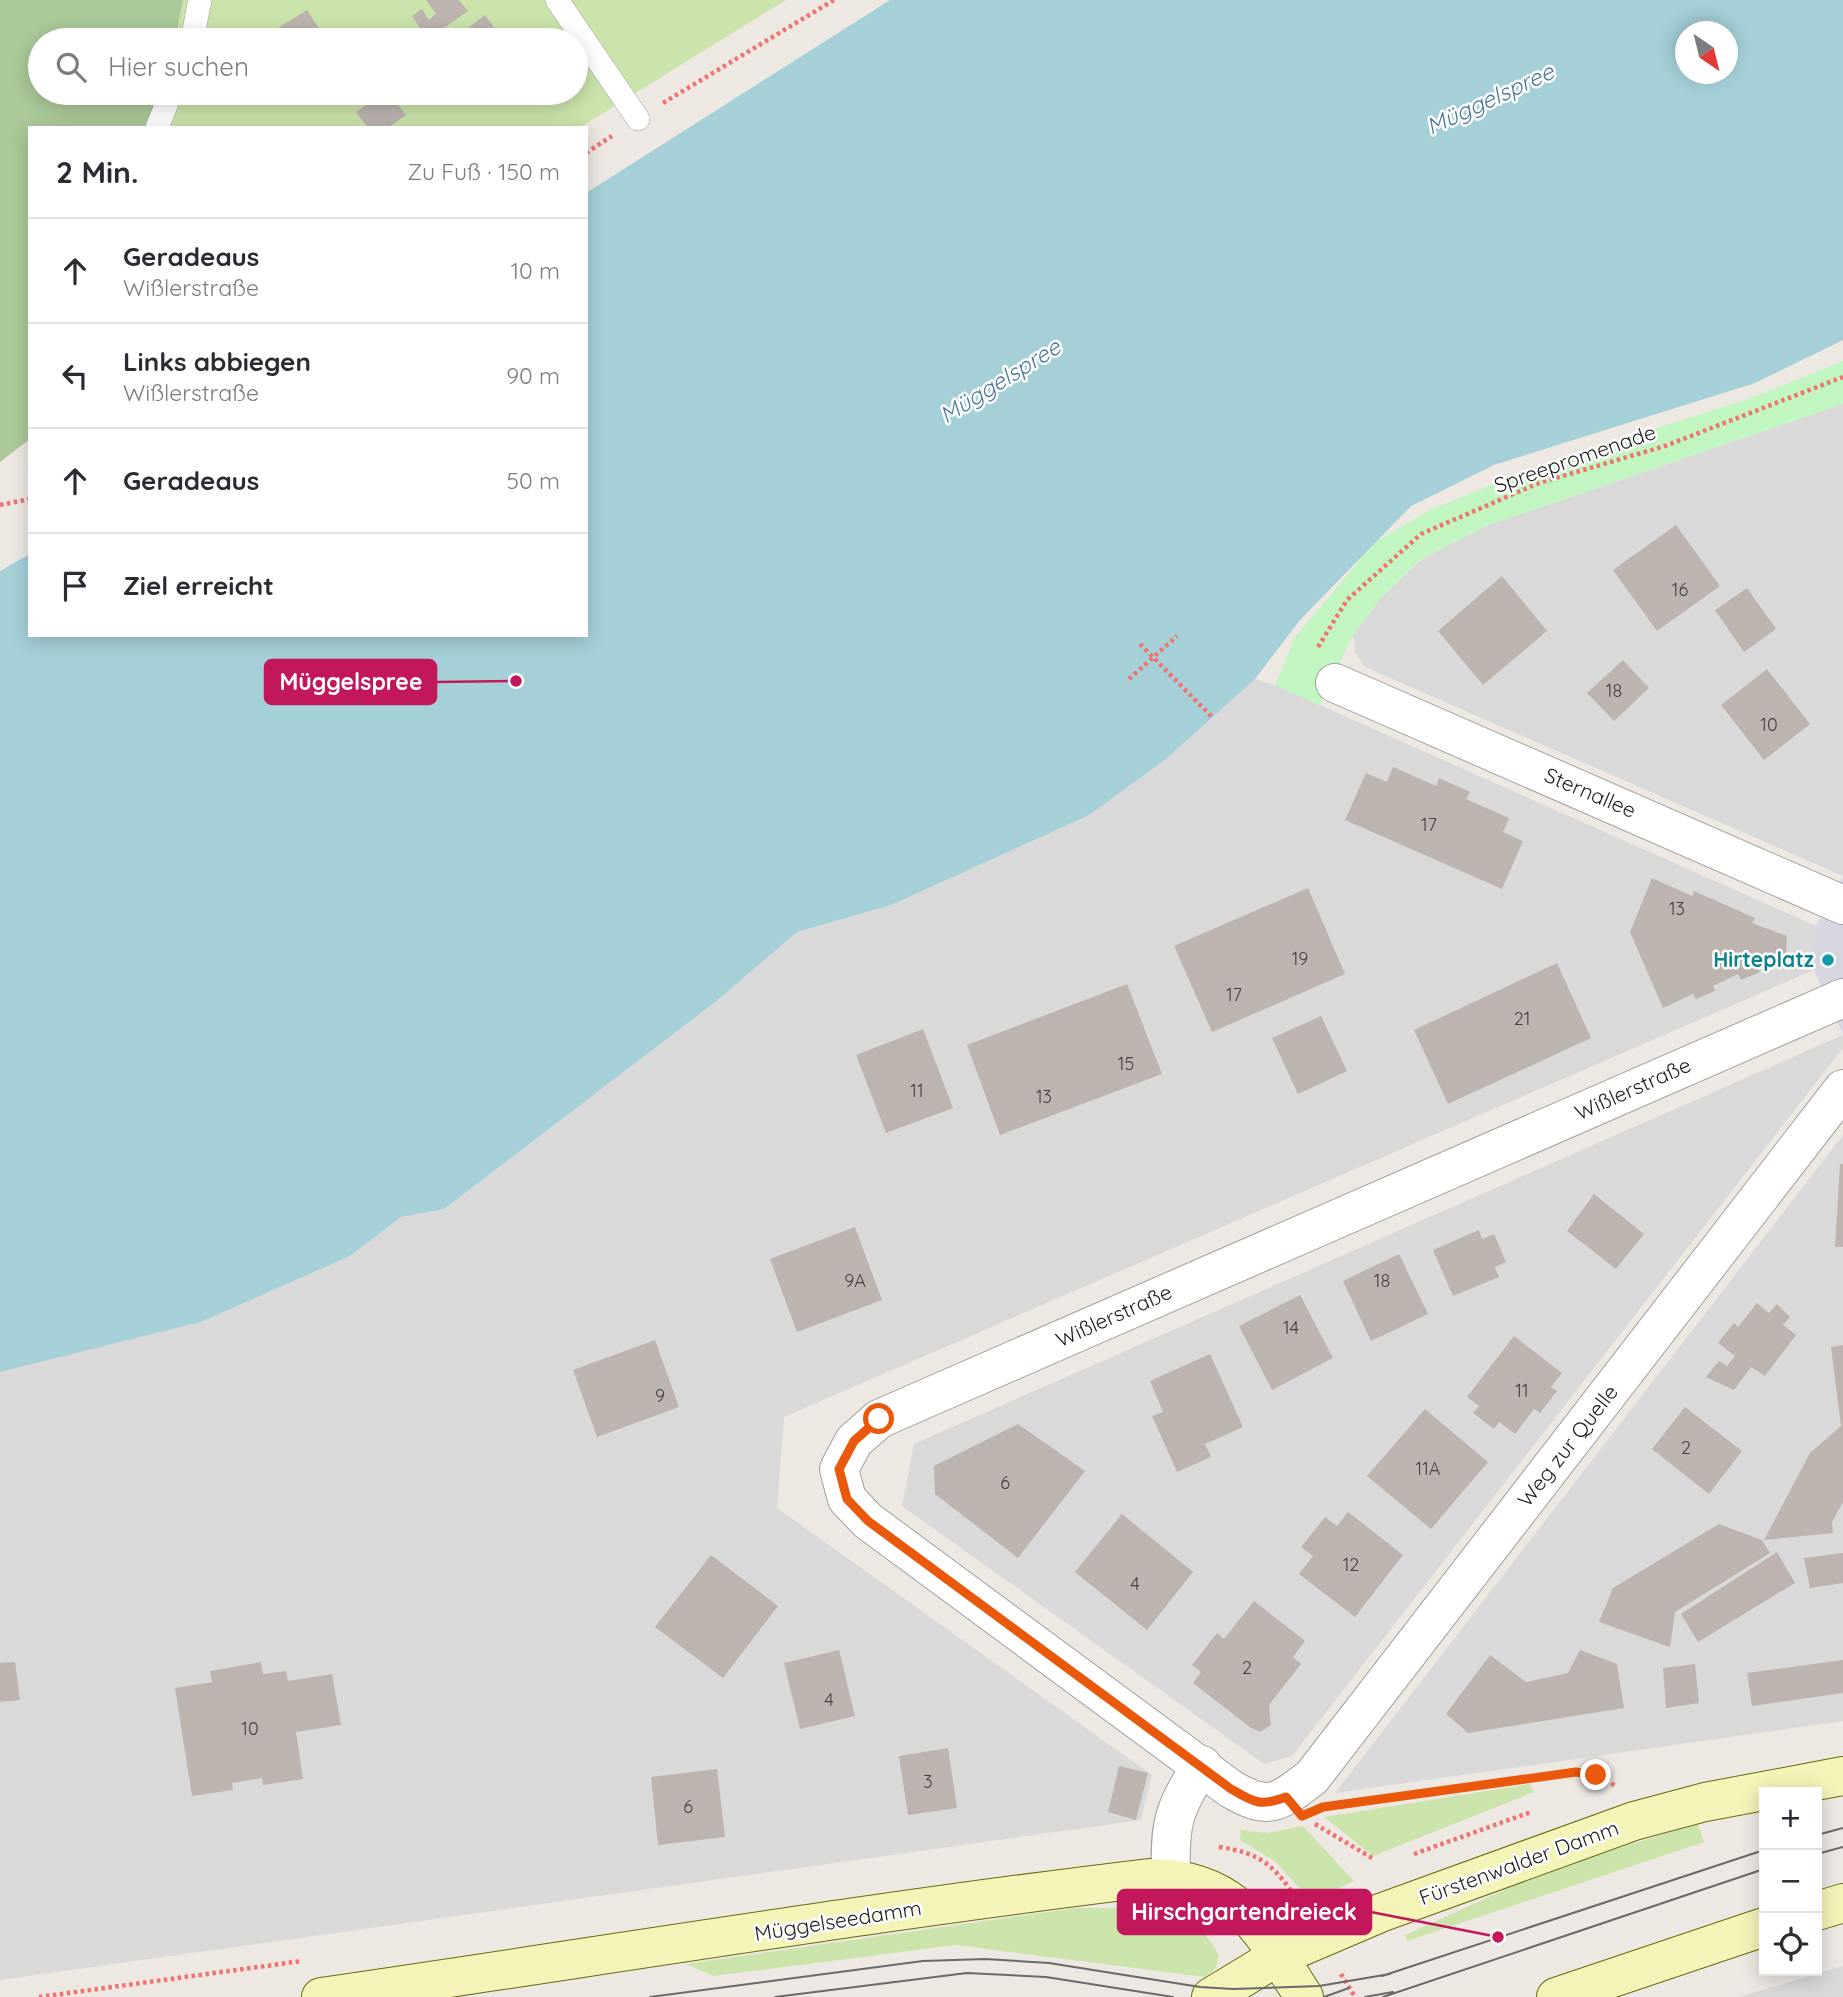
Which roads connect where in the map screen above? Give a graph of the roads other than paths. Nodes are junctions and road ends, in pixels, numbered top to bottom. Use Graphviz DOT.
graph roads {
  1 [pos="200,0"];
  2 [pos="558,0"];
  3 [pos="194,28"];
  4 [pos="577,28"];
  5 [pos="588,44"];
  6 [pos="167,105"];
  7 [pos="638,118"];
  8 [pos="158,126"];
  9 [pos="1335,683"];
  10 [pos="1843,905"];
  11 [pos="1843,998"];
  12 [pos="1843,1088"];
  13 [pos="1202,1765"];
  14 [pos="1843,1776"];
  15 [pos="1286,1797"];
  16 [pos="1171,1878"];
  17 [pos="1843,1903"];
  18 [pos="1822,1909"];
  19 [pos="1759,1929"];
  20 [pos="1277,1957"];
  21 [pos="321,1997"];
  22 [pos="1211,1997"];
  23 [pos="1304,1997"];
  24 [pos="1556,1997"];
  1 -- 3 [label="lane"];
  2 -- 4 [label="lane"];
  5 -- 7 [label="lane"];
  6 -- 8 [label="lane"];
  9 -- 10 [label="street, Sternallee"];
  11 -- 13 [label="street, Wißlerstraße"];
  12 -- 15 [label="street, Weg zur Quelle"];
  13 -- 15 [label="street, Wißlerstraße"];
  13 -- 16 [label="street"];
  14 -- 20 [label="main road, Fürstenwalder Damm"];
  16 -- 20 [label="main road, Müggelseedamm"];
  16 -- 21 [label="main road, Müggelseedamm"];
  17 -- 18 [label="main road"];
  19 -- 24 [label="main road"];
  20 -- 22 [label="main road, Fürstenwalder Damm"];
  20 -- 23 [label="main road, Müggelseedamm"];
}
